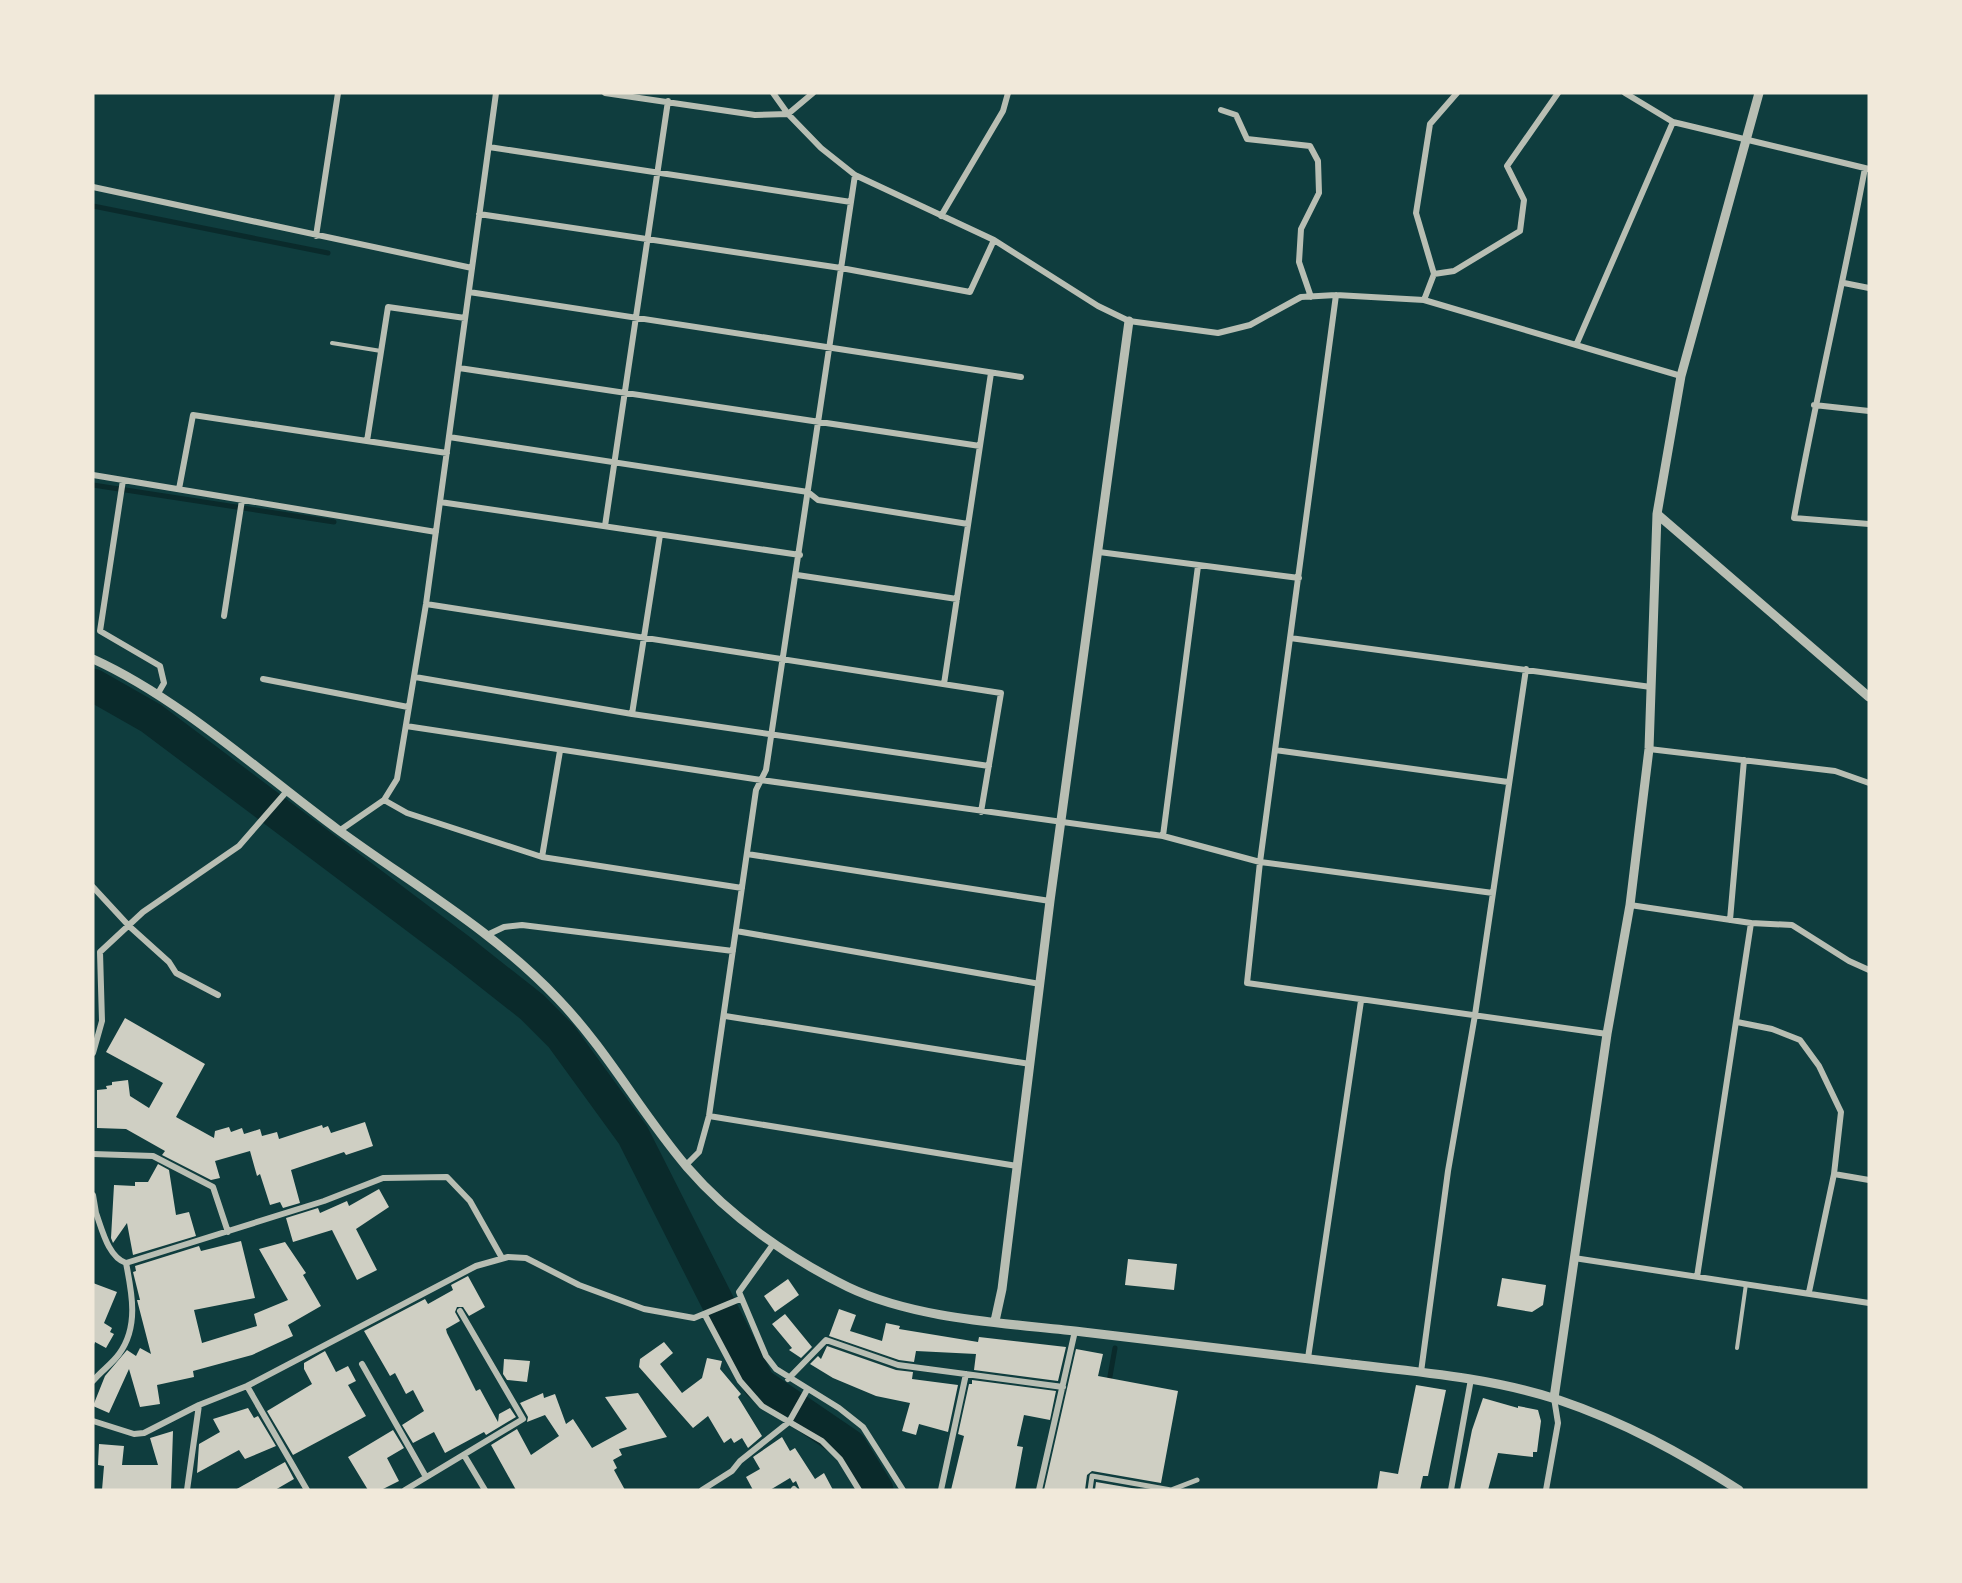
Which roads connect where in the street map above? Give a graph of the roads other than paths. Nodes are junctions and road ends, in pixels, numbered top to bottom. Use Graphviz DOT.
graph roads {
  1 [pos="338,93"];
  2 [pos="496,93"];
  3 [pos="605,93"];
  4 [pos="773,93"];
  5 [pos="813,93"];
  6 [pos="1008,93"];
  7 [pos="1457,93"];
  8 [pos="1558,93"];
  9 [pos="1625,93"];
  10 [pos="1759,93"];
  11 [pos="668,101"];
  12 [pos="1221,110"];
  13 [pos="788,114"];
  14 [pos="1673,122"];
  15 [pos="1747,141"];
  16 [pos="489,147"];
  17 [pos="1867,168"];
  18 [pos="658,174"];
  19 [pos="855,175"];
  20 [pos="93,187"];
  21 [pos="850,202"];
  22 [pos="479,214"];
  23 [pos="940,216"];
  24 [pos="316,236"];
  25 [pos="647,239"];
  26 [pos="994,240"];
  27 [pos="472,268"];
  28 [pos="841,268"];
  29 [pos="1434,274"];
  30 [pos="1844,283"];
  31 [pos="1869,288"];
  32 [pos="469,292"];
  33 [pos="1336,295"];
  34 [pos="1311,297"];
  35 [pos="1424,300"];
  36 [pos="636,316"];
  37 [pos="465,318"];
  38 [pos="1129,321"];
  39 [pos="332,343"];
  40 [pos="1577,344"];
  41 [pos="829,347"];
  42 [pos="381,351"];
  43 [pos="459,368"];
  44 [pos="991,373"];
  45 [pos="1681,376"];
  46 [pos="1021,377"];
  47 [pos="624,392"];
  48 [pos="1814,405"];
  49 [pos="1869,411"];
  50 [pos="818,421"];
  51 [pos="449,437"];
  52 [pos="368,441"];
  53 [pos="980,446"];
  54 [pos="447,453"];
  55 [pos="616,462"];
  56 [pos="93,475"];
  57 [pos="123,480"];
  58 [pos="179,489"];
  59 [pos="808,492"];
  60 [pos="242,500"];
  61 [pos="440,502"];
  62 [pos="1657,514"];
  63 [pos="968,524"];
  64 [pos="1869,524"];
  65 [pos="605,526"];
  66 [pos="436,532"];
  67 [pos="660,535"];
  68 [pos="1099,552"];
  69 [pos="800,555"];
  70 [pos="1198,566"];
  71 [pos="797,575"];
  72 [pos="1299,578"];
  73 [pos="957,599"];
  74 [pos="426,604"];
  75 [pos="224,616"];
  76 [pos="1290,638"];
  77 [pos="644,639"];
  78 [pos="93,659"];
  79 [pos="783,660"];
  80 [pos="1526,669"];
  81 [pos="415,677"];
  82 [pos="263,679"];
  83 [pos="944,684"];
  84 [pos="1651,687"];
  85 [pos="157,695"];
  86 [pos="1869,697"];
  87 [pos="408,707"];
  88 [pos="632,714"];
  89 [pos="406,726"];
  90 [pos="772,734"];
  91 [pos="1649,749"];
  92 [pos="1275,750"];
  93 [pos="560,751"];
  94 [pos="1744,760"];
  95 [pos="989,766"];
  96 [pos="761,780"];
  97 [pos="1508,782"];
  98 [pos="1869,783"];
  99 [pos="287,791"];
  100 [pos="384,800"];
  101 [pos="981,812"];
  102 [pos="1061,824"];
  103 [pos="339,831"];
  104 [pos="1163,836"];
  105 [pos="747,854"];
  106 [pos="542,857"];
  107 [pos="1260,862"];
  108 [pos="93,887"];
  109 [pos="742,888"];
  110 [pos="1492,893"];
  111 [pos="1050,901"];
  112 [pos="1630,906"];
  113 [pos="1730,920"];
  114 [pos="1751,923"];
  115 [pos="129,926"];
  116 [pos="736,931"];
  117 [pos="487,935"];
  118 [pos="734,951"];
  119 [pos="1869,970"];
  120 [pos="1040,984"];
  121 [pos="218,995"];
  122 [pos="1360,1000"];
  123 [pos="1475,1015"];
  124 [pos="725,1016"];
  125 [pos="1737,1022"];
  126 [pos="1607,1034"];
  127 [pos="93,1053"];
  128 [pos="1030,1064"];
  129 [pos="709,1116"];
  130 [pos="93,1154"];
  131 [pos="686,1165"];
  132 [pos="1017,1166"];
  133 [pos="1834,1174"];
  134 [pos="1869,1180"];
  135 [pos="93,1195"];
  136 [pos="95,1213"];
  137 [pos="228,1232"];
  138 [pos="774,1243"];
  139 [pos="502,1258"];
  140 [pos="1575,1258"];
  141 [pos="126,1263"];
  142 [pos="1697,1276"];
  143 [pos="1746,1284"];
  144 [pos="1809,1292"];
  145 [pos="740,1299"];
  146 [pos="1869,1303"];
  147 [pos="460,1311"];
  148 [pos="708,1314"];
  149 [pos="995,1321"];
  150 [pos="1075,1331"];
  151 [pos="1737,1348"];
  152 [pos="1308,1359"];
  153 [pos="362,1364"];
  154 [pos="1421,1372"];
  155 [pos="966,1374"];
  156 [pos="788,1379"];
  157 [pos="1471,1379"];
  158 [pos="93,1381"];
  159 [pos="247,1386"];
  160 [pos="1063,1387"];
  161 [pos="807,1390"];
  162 [pos="1554,1398"];
  163 [pos="199,1405"];
  164 [pos="93,1421"];
  165 [pos="789,1422"];
  166 [pos="464,1455"];
  167 [pos="426,1478"];
  168 [pos="1197,1480"];
  169 [pos="187,1490"];
  170 [pos="308,1490"];
  171 [pos="405,1490"];
  172 [pos="485,1490"];
  173 [pos="702,1490"];
  174 [pos="859,1490"];
  175 [pos="903,1490"];
  176 [pos="941,1490"];
  177 [pos="1039,1490"];
  178 [pos="1090,1490"];
  179 [pos="1451,1490"];
  180 [pos="1546,1490"];
  181 [pos="1739,1490"];
  1 -- 24 [label="street"];
  2 -- 16 [label="street"];
  3 -- 11 [label="street"];
  4 -- 13 [label="street"];
  5 -- 13 [label="street"];
  6 -- 23 [label="street"];
  7 -- 29 [label="street"];
  8 -- 29 [label="street"];
  9 -- 14 [label="street"];
  10 -- 15 [label="street"];
  11 -- 13 [label="street"];
  11 -- 18 [label="street"];
  12 -- 34 [label="street"];
  13 -- 19 [label="street"];
  14 -- 15 [label="street"];
  14 -- 40 [label="street"];
  15 -- 17 [label="street"];
  15 -- 45 [label="street"];
  16 -- 18 [label="street"];
  16 -- 22 [label="street"];
  17 -- 30 [label="street"];
  18 -- 21 [label="street"];
  18 -- 25 [label="street"];
  19 -- 21 [label="street"];
  19 -- 23 [label="street"];
  20 -- 24 [label="street"];
  21 -- 28 [label="street"];
  22 -- 25 [label="street"];
  22 -- 27 [label="street"];
  23 -- 26 [label="street"];
  24 -- 27 [label="street"];
  25 -- 28 [label="street"];
  25 -- 36 [label="street"];
  26 -- 28 [label="street"];
  26 -- 38 [label="street"];
  27 -- 32 [label="street"];
  28 -- 41 [label="street"];
  29 -- 35 [label="street"];
  30 -- 31 [label="street"];
  30 -- 48 [label="street"];
  32 -- 36 [label="street"];
  32 -- 37 [label="street"];
  33 -- 34 [label="street"];
  33 -- 35 [label="street"];
  33 -- 72 [label="street"];
  34 -- 38 [label="street"];
  35 -- 40 [label="street"];
  36 -- 41 [label="street"];
  36 -- 47 [label="street"];
  37 -- 42 [label="street"];
  37 -- 43 [label="street"];
  38 -- 68 [label="street"];
  39 -- 42 [label="lane"];
  40 -- 45 [label="street"];
  41 -- 44 [label="street"];
  41 -- 50 [label="street"];
  42 -- 52 [label="street"];
  43 -- 47 [label="street"];
  43 -- 51 [label="street"];
  44 -- 46 [label="street"];
  44 -- 53 [label="street"];
  45 -- 62 [label="street"];
  47 -- 50 [label="street"];
  47 -- 55 [label="street"];
  48 -- 49 [label="street"];
  48 -- 64 [label="street"];
  50 -- 53 [label="street"];
  50 -- 59 [label="street"];
  51 -- 54 [label="street"];
  51 -- 55 [label="street"];
  52 -- 54 [label="street"];
  52 -- 58 [label="street"];
  53 -- 63 [label="street"];
  54 -- 61 [label="street"];
  55 -- 59 [label="street"];
  55 -- 65 [label="street"];
  56 -- 57 [label="street"];
  57 -- 58 [label="street"];
  57 -- 85 [label="street"];
  58 -- 60 [label="street"];
  59 -- 63 [label="street"];
  59 -- 69 [label="street"];
  60 -- 66 [label="street"];
  60 -- 75 [label="street"];
  61 -- 65 [label="street"];
  61 -- 66 [label="street"];
  62 -- 84 [label="street"];
  62 -- 86 [label="street"];
  63 -- 73 [label="street"];
  65 -- 67 [label="street"];
  66 -- 74 [label="street"];
  67 -- 69 [label="street"];
  67 -- 77 [label="street"];
  68 -- 70 [label="street"];
  68 -- 102 [label="street"];
  69 -- 71 [label="street"];
  70 -- 72 [label="street"];
  70 -- 104 [label="street"];
  71 -- 73 [label="street"];
  71 -- 79 [label="street"];
  72 -- 76 [label="street"];
  73 -- 83 [label="street"];
  74 -- 77 [label="street"];
  74 -- 81 [label="street"];
  76 -- 80 [label="street"];
  76 -- 92 [label="street"];
  77 -- 79 [label="street"];
  77 -- 88 [label="street"];
  78 -- 85 [label="street"];
  79 -- 83 [label="street"];
  79 -- 90 [label="street"];
  80 -- 84 [label="street"];
  80 -- 97 [label="street"];
  81 -- 87 [label="street"];
  81 -- 88 [label="street"];
  82 -- 87 [label="street"];
  83 -- 95 [label="street"];
  84 -- 91 [label="street"];
  85 -- 99 [label="street"];
  87 -- 89 [label="street"];
  88 -- 90 [label="street"];
  89 -- 93 [label="street"];
  89 -- 100 [label="street"];
  90 -- 95 [label="street"];
  90 -- 96 [label="street"];
  91 -- 94 [label="street"];
  91 -- 112 [label="street"];
  92 -- 97 [label="street"];
  92 -- 107 [label="street"];
  93 -- 96 [label="street"];
  93 -- 106 [label="street"];
  94 -- 98 [label="street"];
  94 -- 113 [label="street"];
  95 -- 101 [label="street"];
  96 -- 101 [label="street"];
  96 -- 105 [label="street"];
  97 -- 110 [label="street"];
  99 -- 103 [label="street"];
  99 -- 115 [label="street"];
  100 -- 103 [label="street"];
  100 -- 106 [label="street"];
  101 -- 102 [label="street"];
  102 -- 104 [label="street"];
  102 -- 111 [label="street"];
  103 -- 117 [label="street"];
  104 -- 107 [label="street"];
  105 -- 109 [label="street"];
  105 -- 111 [label="street"];
  106 -- 109 [label="street"];
  107 -- 110 [label="street"];
  107 -- 122 [label="street"];
  108 -- 115 [label="street"];
  109 -- 116 [label="street"];
  110 -- 123 [label="street"];
  111 -- 120 [label="street"];
  112 -- 113 [label="street"];
  112 -- 126 [label="street"];
  113 -- 114 [label="street"];
  114 -- 119 [label="street"];
  114 -- 125 [label="street"];
  115 -- 121 [label="street"];
  115 -- 127 [label="street"];
  116 -- 118 [label="street"];
  116 -- 120 [label="street"];
  117 -- 118 [label="street"];
  117 -- 131 [label="street"];
  118 -- 124 [label="street"];
  120 -- 128 [label="street"];
  122 -- 123 [label="street"];
  122 -- 152 [label="street"];
  123 -- 126 [label="street"];
  123 -- 154 [label="street"];
  124 -- 128 [label="street"];
  124 -- 129 [label="street"];
  125 -- 133 [label="street"];
  125 -- 142 [label="street"];
  126 -- 140 [label="street"];
  128 -- 132 [label="street"];
  129 -- 131 [label="street"];
  129 -- 132 [label="street"];
  130 -- 137 [label="street"];
  131 -- 138 [label="street"];
  132 -- 149 [label="street"];
  133 -- 134 [label="street"];
  133 -- 144 [label="street"];
  135 -- 136 [label="street"];
  136 -- 141 [label="street"];
  137 -- 139 [label="street"];
  137 -- 141 [label="street"];
  138 -- 145 [label="street"];
  138 -- 149 [label="street"];
  139 -- 148 [label="street"];
  139 -- 159 [label="street"];
  140 -- 142 [label="street"];
  140 -- 162 [label="street"];
  141 -- 158 [label="street"];
  142 -- 143 [label="street"];
  143 -- 144 [label="street"];
  143 -- 151 [label="lane"];
  144 -- 146 [label="street"];
  145 -- 148 [label="street"];
  145 -- 156 [label="street"];
  147 -- 166 [label="street"];
  148 -- 165 [label="street"];
  149 -- 150 [label="street"];
  150 -- 152 [label="street"];
  150 -- 160 [label="street"];
  152 -- 154 [label="street"];
  153 -- 167 [label="street"];
  154 -- 157 [label="street"];
  155 -- 156 [label="street"];
  155 -- 160 [label="street"];
  155 -- 176 [label="street"];
  156 -- 161 [label="street"];
  157 -- 162 [label="street"];
  157 -- 179 [label="street"];
  159 -- 163 [label="street"];
  159 -- 170 [label="street"];
  160 -- 177 [label="street"];
  161 -- 165 [label="street"];
  161 -- 175 [label="street"];
  162 -- 180 [label="street"];
  162 -- 181 [label="street"];
  163 -- 164 [label="street"];
  163 -- 169 [label="street"];
  165 -- 173 [label="street"];
  165 -- 174 [label="street"];
  166 -- 167 [label="street"];
  166 -- 172 [label="street"];
  167 -- 171 [label="street"];
  168 -- 178 [label="street"];
}
